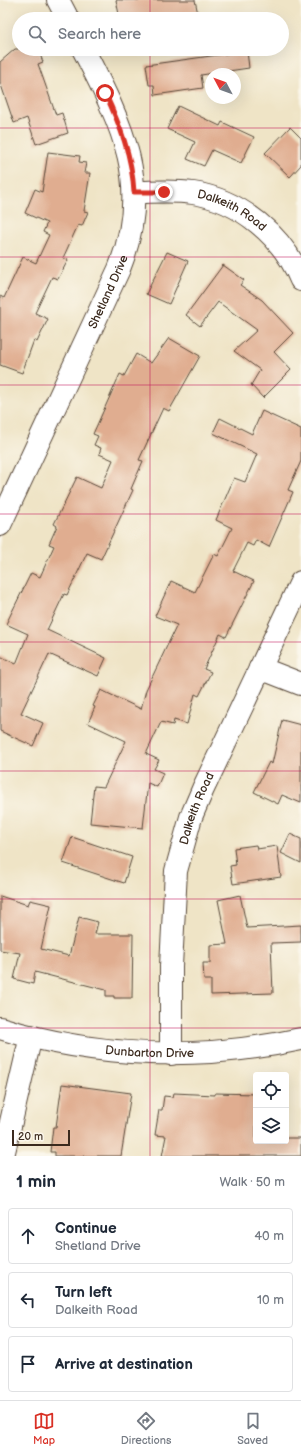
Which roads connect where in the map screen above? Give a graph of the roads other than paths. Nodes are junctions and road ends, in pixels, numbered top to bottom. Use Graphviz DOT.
graph roads {
  1 [pos="58,0"];
  2 [pos="64,12"];
  3 [pos="86,56"];
  4 [pos="134,192"];
  5 [pos="301,280"];
  6 [pos="0,525"];
  7 [pos="301,582"];
  8 [pos="260,668"];
  9 [pos="301,684"];
  10 [pos="0,1028"];
  11 [pos="30,1036"];
  12 [pos="301,1038"];
  13 [pos="171,1054"];
  14 [pos="3,1156"];
  1 -- 2 [label="street"];
  3 -- 4 [label="street, Shetland Drive"];
  4 -- 5 [label="street, Dalkeith Road"];
  4 -- 6 [label="street, Shetland Drive"];
  7 -- 8 [label="street, Dalkeith Road"];
  8 -- 9 [label="street"];
  8 -- 13 [label="street, Dalkeith Road"];
  10 -- 11 [label="street, Dunbarton Drive"];
  11 -- 13 [label="street, Dunbarton Drive"];
  11 -- 14 [label="street"];
  12 -- 13 [label="street, Dunbarton Drive"];
}
